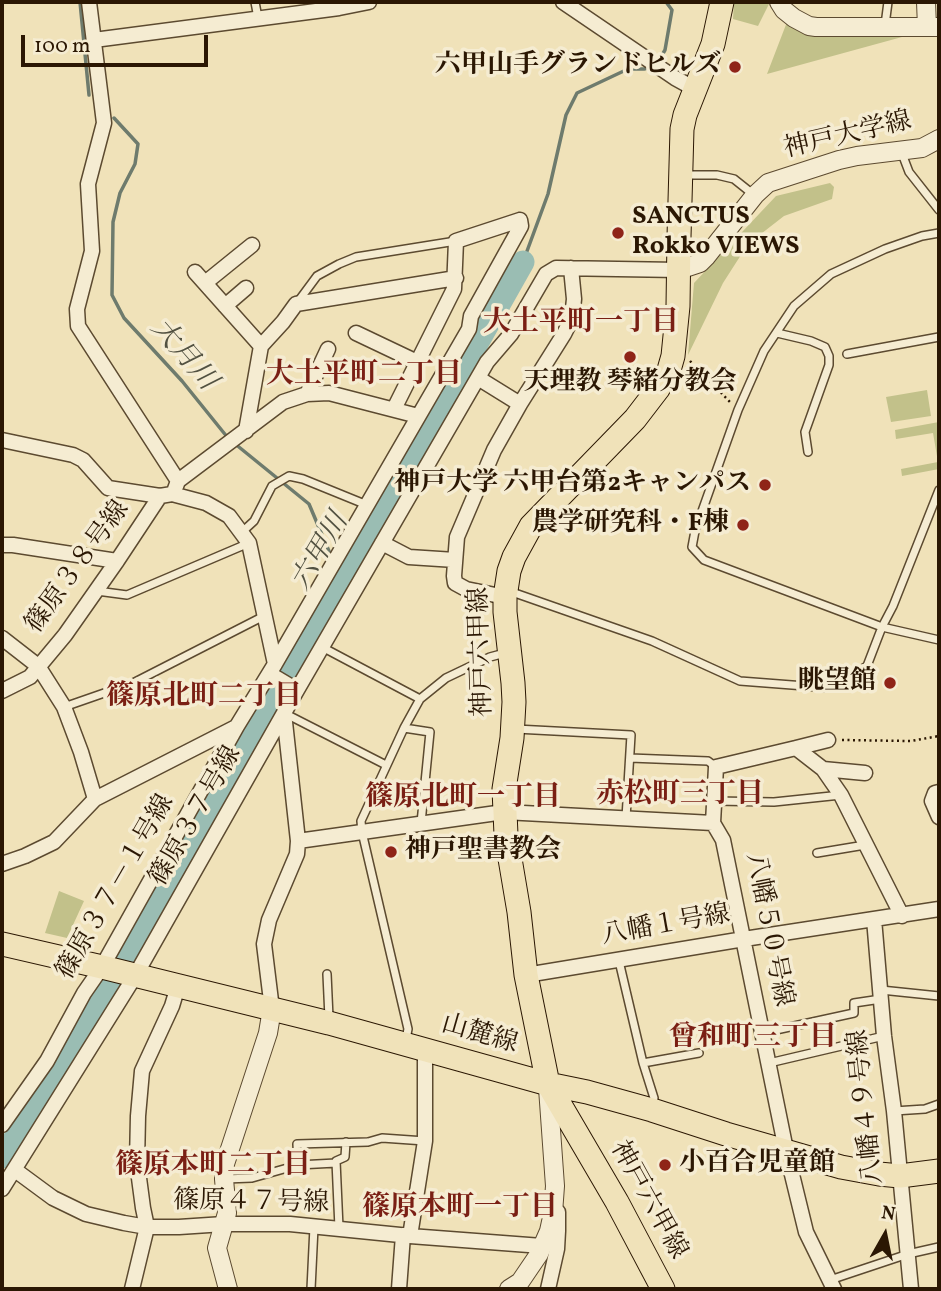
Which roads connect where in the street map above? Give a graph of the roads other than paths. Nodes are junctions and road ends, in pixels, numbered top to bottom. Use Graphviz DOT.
graph roads {
  1 [pos="89,2"];
  2 [pos="255,2"];
  3 [pos="369,2"];
  4 [pos="563,2"];
  5 [pos="722,2"];
  6 [pos="779,2"];
  7 [pos="888,2"];
  8 [pos="926,2"];
  9 [pos="258,19"];
  10 [pos="884,27"];
  11 [pos="933,27"];
  12 [pos="94,40"];
  13 [pos="685,84"];
  14 [pos="939,139"];
  15 [pos="901,150"];
  16 [pos="681,174"];
  17 [pos="755,195"];
  18 [pos="939,210"];
  19 [pos="939,233"];
  20 [pos="456,241"];
  21 [pos="253,245"];
  22 [pos="571,268"];
  23 [pos="679,270"];
  24 [pos="456,278"];
  25 [pos="246,288"];
  26 [pos="296,304"];
  27 [pos="225,306"];
  28 [pos="356,333"];
  29 [pos="777,333"];
  30 [pos="939,337"];
  31 [pos="261,346"];
  32 [pos="328,349"];
  33 [pos="847,354"];
  34 [pos="417,362"];
  35 [pos="478,378"];
  36 [pos="307,394"];
  37 [pos="520,404"];
  38 [pos="394,409"];
  39 [pos="418,416"];
  40 [pos="246,430"];
  41 [pos="2,440"];
  42 [pos="807,452"];
  43 [pos="939,490"];
  44 [pos="170,491"];
  45 [pos="367,505"];
  46 [pos="246,538"];
  47 [pos="382,543"];
  48 [pos="2,545"];
  49 [pos="455,559"];
  50 [pos="117,561"];
  51 [pos="96,591"];
  52 [pos="505,593"];
  53 [pos="266,615"];
  54 [pos="882,627"];
  55 [pos="2,638"];
  56 [pos="939,640"];
  57 [pos="322,647"];
  58 [pos="509,651"];
  59 [pos="38,666"];
  60 [pos="273,669"];
  61 [pos="297,690"];
  62 [pos="2,691"];
  63 [pos="420,699"];
  64 [pos="64,706"];
  65 [pos="284,713"];
  66 [pos="237,726"];
  67 [pos="404,728"];
  68 [pos="513,729"];
  69 [pos="828,740"];
  70 [pos="796,748"];
  71 [pos="630,758"];
  72 [pos="386,765"];
  73 [pos="716,767"];
  74 [pos="823,769"];
  75 [pos="865,773"];
  76 [pos="937,792"];
  77 [pos="841,795"];
  78 [pos="95,799"];
  79 [pos="714,801"];
  80 [pos="504,812"];
  81 [pos="939,817"];
  82 [pos="626,818"];
  83 [pos="421,823"];
  84 [pos="713,823"];
  85 [pos="362,832"];
  86 [pos="298,841"];
  87 [pos="866,845"];
  88 [pos="817,853"];
  89 [pos="2,864"];
  90 [pos="939,909"];
  91 [pos="902,916"];
  92 [pos="874,919"];
  93 [pos="744,939"];
  94 [pos="2,944"];
  95 [pos="619,961"];
  96 [pos="102,967"];
  97 [pos="327,974"];
  98 [pos="526,975"];
  99 [pos="135,976"];
  100 [pos="178,986"];
  101 [pos="881,994"];
  102 [pos="939,996"];
  103 [pos="272,1009"];
  104 [pos="329,1023"];
  105 [pos="762,1033"];
  106 [pos="884,1036"];
  107 [pos="415,1047"];
  108 [pos="699,1053"];
  109 [pos="643,1063"];
  110 [pos="769,1063"];
  111 [pos="548,1084"];
  112 [pos="939,1104"];
  113 [pos="652,1110"];
  114 [pos="894,1111"];
  115 [pos="2,1125"];
  116 [pos="425,1140"];
  117 [pos="346,1142"];
  118 [pos="786,1150"];
  119 [pos="337,1163"];
  120 [pos="298,1164"];
  121 [pos="15,1170"];
  122 [pos="939,1171"];
  123 [pos="900,1176"];
  124 [pos="224,1179"];
  125 [pos="2,1189"];
  126 [pos="554,1204"];
  127 [pos="224,1224"];
  128 [pos="314,1226"];
  129 [pos="148,1227"];
  130 [pos="339,1229"];
  131 [pos="406,1236"];
  132 [pos="542,1247"];
  133 [pos="939,1247"];
  134 [pos="908,1254"];
  135 [pos="832,1285"];
  136 [pos="517,1287"];
  137 [pos="132,1289"];
  138 [pos="228,1289"];
  139 [pos="311,1289"];
  140 [pos="400,1289"];
  141 [pos="547,1289"];
  142 [pos="663,1289"];
  143 [pos="912,1289"];
  1 -- 12 [label="street"];
  2 -- 9 [label="lane"];
  3 -- 9 [label="street"];
  4 -- 13 [label="street"];
  5 -- 13 [label="main road, 神戸六甲線"];
  6 -- 10 [label="street"];
  7 -- 10 [label="lane"];
  8 -- 11 [label="street"];
  9 -- 12 [label="street"];
  10 -- 11 [label="street"];
  12 -- 44 [label="street"];
  13 -- 16 [label="main road, 神戸六甲線"];
  14 -- 15 [label="street, 神戸大学線"];
  15 -- 17 [label="street, 神戸大学線"];
  15 -- 18 [label="lane"];
  16 -- 17 [label="lane"];
  16 -- 23 [label="main road, 神戸六甲線"];
  17 -- 23 [label="street, 神戸大学線"];
  19 -- 29 [label="lane"];
  20 -- 24 [label="street"];
  20 -- 26 [label="lane"];
  20 -- 39 [label="street, 篠原３７－１号線"];
  21 -- 27 [label="street"];
  22 -- 23 [label="street"];
  22 -- 35 [label="street, 篠原３７号線"];
  22 -- 37 [label="street"];
  23 -- 52 [label="main road, 神戸六甲線"];
  24 -- 26 [label="street"];
  24 -- 34 [label="street"];
  25 -- 27 [label="street"];
  26 -- 31 [label="street"];
  27 -- 31 [label="street"];
  28 -- 34 [label="street"];
  29 -- 42 [label="lane"];
  29 -- 54 [label="lane"];
  30 -- 33 [label="lane"];
  31 -- 40 [label="street"];
  32 -- 36 [label="street"];
  34 -- 38 [label="street"];
  35 -- 37 [label="street"];
  35 -- 47 [label="street, 篠原３７号線"];
  36 -- 38 [label="street, 篠原３８号線"];
  36 -- 40 [label="street, 篠原３８号線"];
  37 -- 49 [label="street"];
  38 -- 39 [label="street, 篠原３８号線"];
  39 -- 45 [label="street, 篠原３７－１号線"];
  40 -- 44 [label="street, 篠原３８号線"];
  41 -- 44 [label="street"];
  43 -- 54 [label="lane"];
  44 -- 46 [label="street"];
  44 -- 50 [label="street, 篠原３８号線"];
  45 -- 46 [label="lane"];
  45 -- 60 [label="street, 篠原３７－１号線"];
  46 -- 51 [label="lane"];
  46 -- 53 [label="street"];
  47 -- 49 [label="street"];
  47 -- 57 [label="street, 篠原３７号線"];
  48 -- 50 [label="street"];
  49 -- 52 [label="street"];
  50 -- 51 [label="street, 篠原３８号線"];
  51 -- 59 [label="street, 篠原３８号線"];
  52 -- 54 [label="lane"];
  52 -- 58 [label="main road, 神戸六甲線"];
  53 -- 60 [label="street"];
  53 -- 64 [label="lane"];
  54 -- 56 [label="lane"];
  55 -- 59 [label="street"];
  57 -- 61 [label="street, 篠原３７号線"];
  57 -- 63 [label="lane"];
  58 -- 63 [label="lane"];
  58 -- 68 [label="main road, 神戸六甲線"];
  59 -- 62 [label="street, 篠原３８号線"];
  59 -- 64 [label="street"];
  60 -- 61 [label="street"];
  60 -- 66 [label="street, 篠原３７－１号線"];
  61 -- 65 [label="street, 篠原３７号線"];
  63 -- 67 [label="lane"];
  64 -- 78 [label="street"];
  65 -- 72 [label="lane"];
  65 -- 86 [label="street"];
  65 -- 99 [label="street, 篠原３７号線"];
  66 -- 78 [label="street"];
  66 -- 96 [label="street, 篠原３７－１号線"];
  67 -- 72 [label="lane"];
  67 -- 83 [label="lane"];
  68 -- 71 [label="lane"];
  68 -- 80 [label="main road, 神戸六甲線"];
  69 -- 70 [label="street"];
  70 -- 73 [label="street"];
  70 -- 74 [label="street"];
  71 -- 73 [label="lane"];
  71 -- 82 [label="lane"];
  72 -- 85 [label="lane"];
  73 -- 79 [label="street"];
  74 -- 75 [label="street"];
  74 -- 77 [label="street"];
  76 -- 81 [label="street"];
  77 -- 79 [label="lane"];
  77 -- 87 [label="street"];
  78 -- 89 [label="street"];
  79 -- 84 [label="street"];
  80 -- 82 [label="street"];
  80 -- 83 [label="street"];
  80 -- 98 [label="main road, 神戸六甲線"];
  82 -- 84 [label="street"];
  83 -- 85 [label="street"];
  84 -- 93 [label="street, 八幡５０号線"];
  85 -- 86 [label="street"];
  85 -- 107 [label="lane"];
  86 -- 103 [label="street"];
  87 -- 88 [label="lane"];
  87 -- 91 [label="street"];
  90 -- 91 [label="street, 八幡１号線"];
  91 -- 92 [label="street, 八幡１号線"];
  92 -- 93 [label="street, 八幡１号線"];
  92 -- 101 [label="street, 八幡４９号線"];
  93 -- 95 [label="street, 八幡１号線"];
  93 -- 105 [label="street, 八幡５０号線"];
  94 -- 96 [label="main road, 山麓線"];
  95 -- 98 [label="street, 八幡１号線"];
  95 -- 109 [label="lane"];
  96 -- 99 [label="main road, 山麓線"];
  96 -- 115 [label="street, 篠原３７－１号線"];
  97 -- 104 [label="lane"];
  98 -- 111 [label="main road, 神戸六甲線"];
  99 -- 100 [label="main road, 山麓線"];
  99 -- 121 [label="street, 篠原３７号線"];
  100 -- 103 [label="main road, 山麓線"];
  100 -- 129 [label="street"];
  101 -- 102 [label="lane"];
  101 -- 105 [label="lane"];
  101 -- 106 [label="street, 八幡４９号線"];
  103 -- 104 [label="main road, 山麓線"];
  103 -- 124 [label="street"];
  104 -- 107 [label="main road, 山麓線"];
  105 -- 110 [label="street, 八幡５０号線"];
  106 -- 110 [label="lane"];
  106 -- 114 [label="street, 八幡４９号線"];
  107 -- 111 [label="main road, 山麓線"];
  107 -- 116 [label="street"];
  108 -- 109 [label="lane"];
  109 -- 113 [label="lane"];
  110 -- 118 [label="street, 八幡５０号線"];
  111 -- 113 [label="main road, 山麓線"];
  111 -- 126 [label="street"];
  111 -- 142 [label="main road, 神戸六甲線"];
  112 -- 114 [label="lane"];
  113 -- 118 [label="main road, 山麓線"];
  114 -- 123 [label="street, 八幡４９号線"];
  116 -- 117 [label="lane"];
  116 -- 131 [label="street"];
  117 -- 119 [label="lane"];
  117 -- 120 [label="lane"];
  118 -- 123 [label="main road, 山麓線"];
  118 -- 135 [label="street, 八幡５０号線"];
  119 -- 120 [label="lane"];
  119 -- 130 [label="lane"];
  120 -- 124 [label="lane"];
  121 -- 125 [label="street, 篠原３７号線"];
  121 -- 129 [label="street, 篠原４７号線"];
  122 -- 123 [label="main road, 山麓線"];
  123 -- 134 [label="street, 八幡４９号線"];
  124 -- 127 [label="street"];
  126 -- 132 [label="street"];
  126 -- 141 [label="street"];
  127 -- 128 [label="street, 篠原４７号線"];
  127 -- 129 [label="street, 篠原４７号線"];
  127 -- 138 [label="street"];
  128 -- 130 [label="street, 篠原４７号線"];
  128 -- 139 [label="lane"];
  129 -- 137 [label="street"];
  130 -- 131 [label="street, 篠原４７号線"];
  131 -- 132 [label="street, 篠原４７号線"];
  131 -- 140 [label="street"];
  132 -- 136 [label="street"];
  133 -- 134 [label="lane"];
  134 -- 135 [label="lane"];
  134 -- 143 [label="street, 八幡４９号線"];
  136 -- 141 [label="street"];
}
